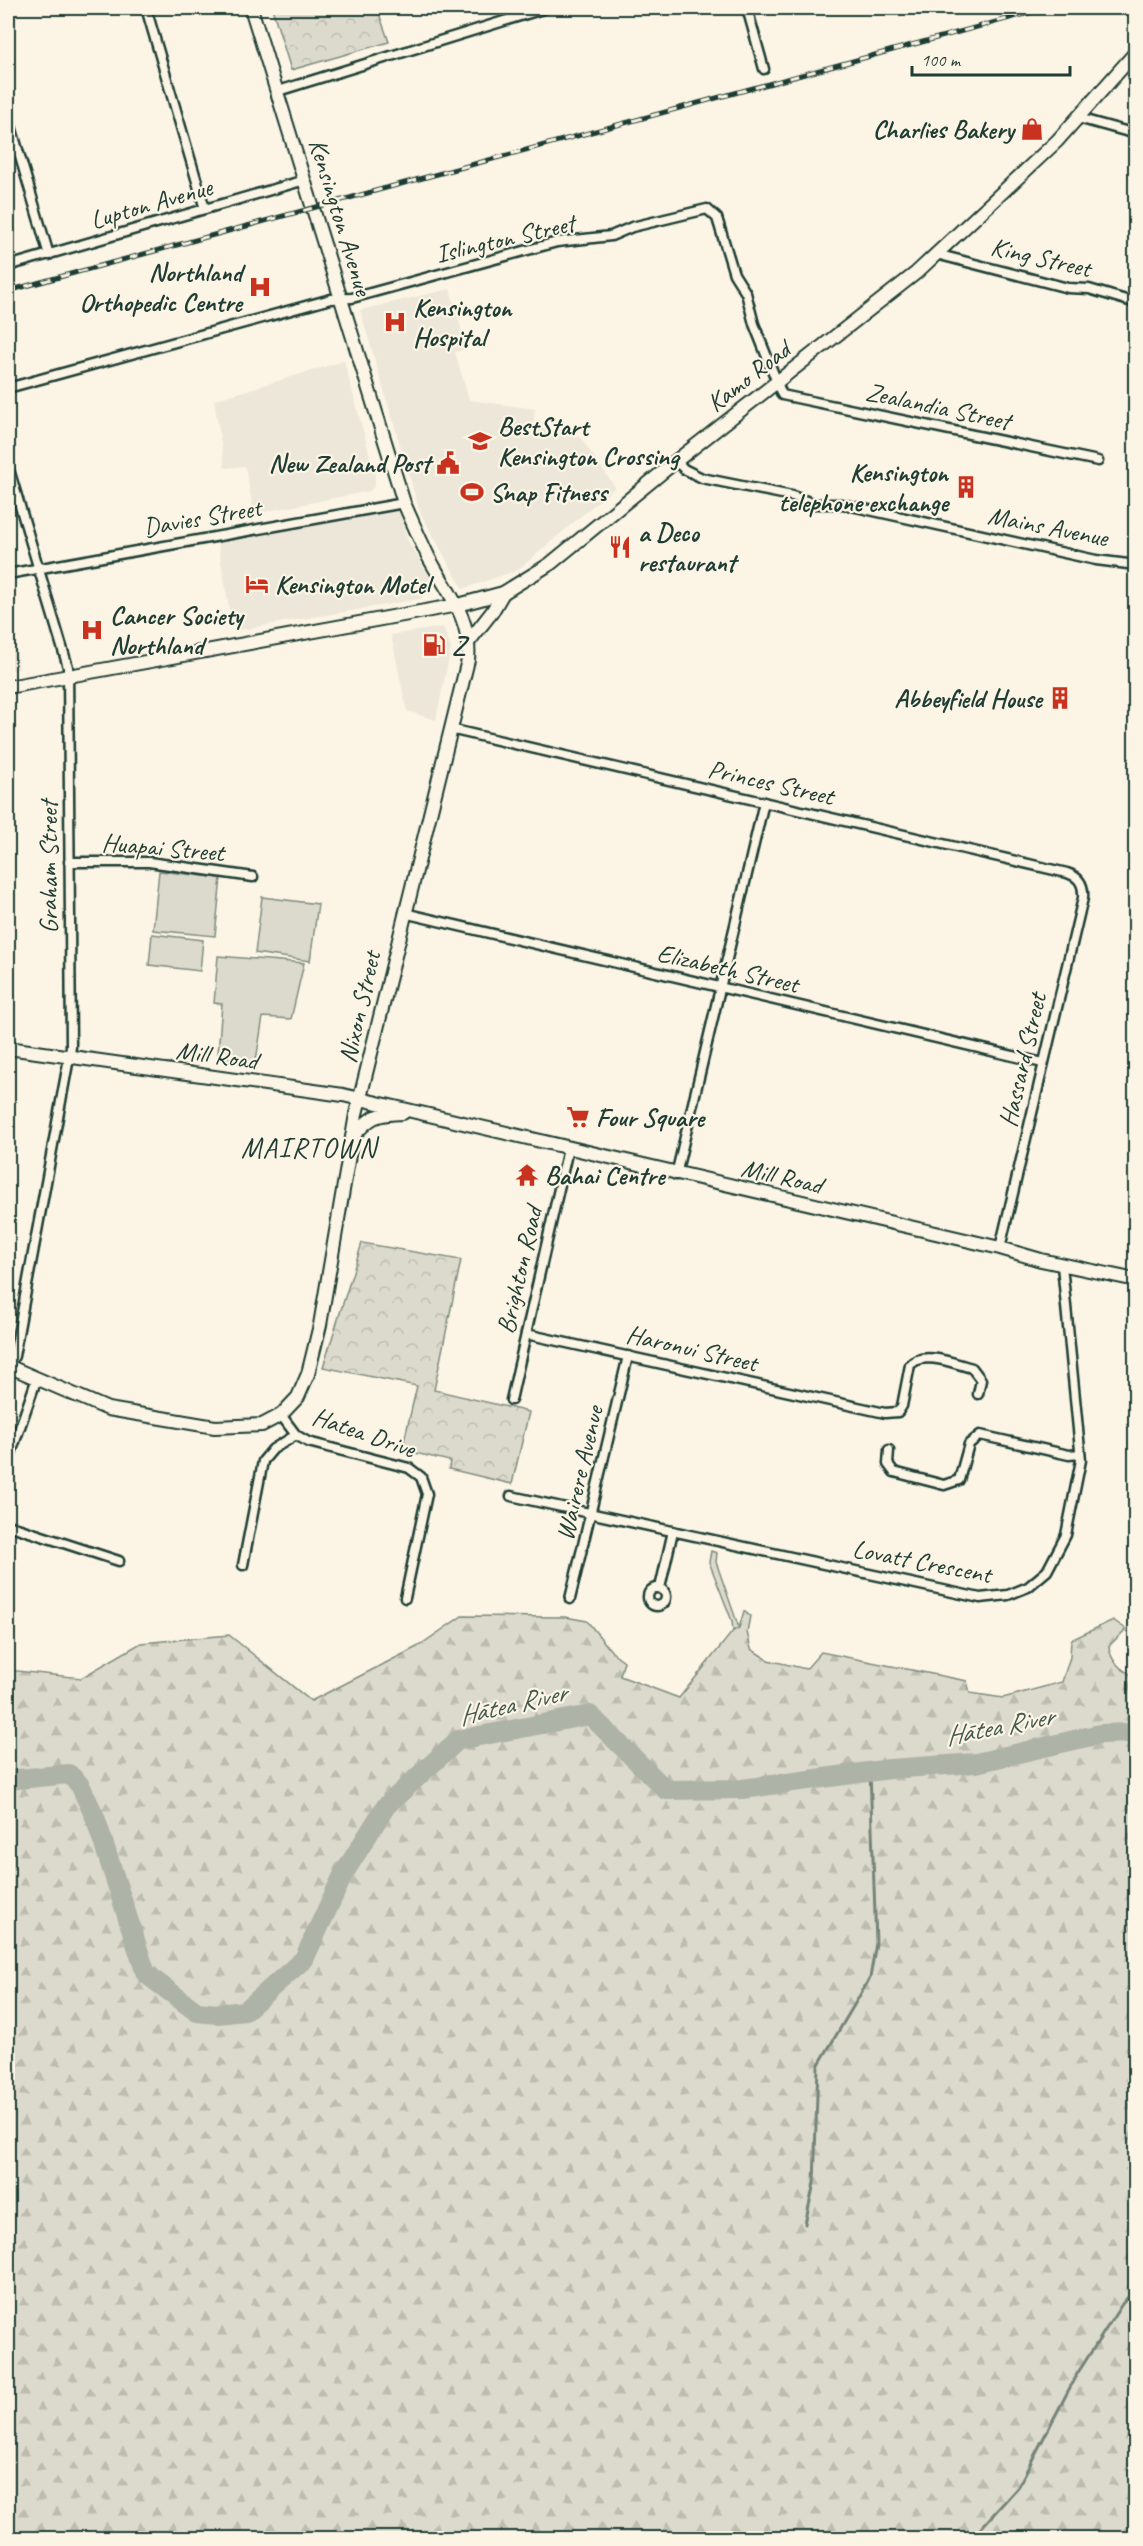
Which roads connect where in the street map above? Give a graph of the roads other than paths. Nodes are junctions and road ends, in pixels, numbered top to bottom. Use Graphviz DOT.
graph roads {
  1 [pos="146,8"];
  2 [pos="251,8"];
  3 [pos="546,8"];
  4 [pos="747,8"];
  5 [pos="774,8"];
  6 [pos="787,8"];
  7 [pos="1136,51"];
  8 [pos="764,69"];
  9 [pos="278,91"];
  10 [pos="8,116"];
  11 [pos="1078,118"];
  12 [pos="1136,134"];
  13 [pos="305,180"];
  14 [pos="205,209"];
  15 [pos="936,254"];
  16 [pos="49,255"];
  17 [pos="8,266"];
  18 [pos="343,298"];
  19 [pos="1136,303"];
  20 [pos="776,384"];
  21 [pos="8,388"];
  22 [pos="676,461"];
  23 [pos="1098,461"];
  24 [pos="8,466"];
  25 [pos="404,502"];
  26 [pos="1136,565"];
  27 [pos="40,568"];
  28 [pos="8,574"];
  29 [pos="503,593"];
  30 [pos="458,605"];
  31 [pos="470,640"];
  32 [pos="68,676"];
  33 [pos="8,687"];
  34 [pos="450,729"];
  35 [pos="764,802"];
  36 [pos="69,862"];
  37 [pos="253,877"];
  38 [pos="1080,881"];
  39 [pos="404,913"];
  40 [pos="720,987"];
  41 [pos="8,1048"];
  42 [pos="69,1057"];
  43 [pos="1043,1063"];
  44 [pos="360,1098"];
  45 [pos="420,1113"];
  46 [pos="352,1137"];
  47 [pos="568,1149"];
  48 [pos="676,1175"];
  49 [pos="1000,1248"];
  50 [pos="1062,1265"];
  51 [pos="1136,1280"];
  52 [pos="526,1334"];
  53 [pos="628,1356"];
  54 [pos="8,1366"];
  55 [pos="37,1378"];
  56 [pos="978,1394"];
  57 [pos="511,1400"];
  58 [pos="281,1415"];
  59 [pos="296,1435"];
  60 [pos="889,1449"];
  61 [pos="1080,1454"];
  62 [pos="8,1462"];
  63 [pos="511,1496"];
  64 [pos="592,1513"];
  65 [pos="8,1525"];
  66 [pos="673,1531"];
  67 [pos="119,1561"];
  68 [pos="243,1566"];
  69 [pos="660,1588"];
  70 [pos="405,1598"];
  71 [pos="570,1599"];
  1 -- 14 [label="street"];
  2 -- 9 [label="main road, Kensington Avenue"];
  3 -- 9 [label="street"];
  4 -- 8 [label="street"];
  5 -- 6 [label="street"];
  7 -- 11 [label="main road, Kamo Road"];
  9 -- 13 [label="main road, Kensington Avenue"];
  10 -- 16 [label="street"];
  11 -- 12 [label="street"];
  11 -- 15 [label="main road, Kamo Road"];
  13 -- 14 [label="street, Lupton Avenue"];
  13 -- 18 [label="main road, Kensington Avenue"];
  14 -- 16 [label="street, Lupton Avenue"];
  15 -- 19 [label="street, King Street"];
  15 -- 20 [label="main road, Kamo Road"];
  16 -- 17 [label="street, Lupton Avenue"];
  18 -- 20 [label="street, Islington Street"];
  18 -- 21 [label="street, Islington Street"];
  18 -- 25 [label="main road, Kensington Avenue"];
  20 -- 22 [label="main road, Kamo Road"];
  20 -- 23 [label="street, Zealandia Street"];
  22 -- 26 [label="street, Mains Avenue"];
  22 -- 29 [label="main road, Kamo Road"];
  24 -- 27 [label="street, Graham Street"];
  25 -- 27 [label="street, Davies Street"];
  25 -- 30 [label="main road, Kensington Avenue"];
  27 -- 28 [label="street, Davies Street"];
  27 -- 32 [label="street, Graham Street"];
  29 -- 30 [label="main road, Kamo Road"];
  29 -- 31 [label="main road"];
  30 -- 31 [label="main road, Nixon Street"];
  30 -- 32 [label="main road, Kamo Road"];
  31 -- 34 [label="main road, Nixon Street"];
  32 -- 33 [label="main road, Kamo Road"];
  32 -- 36 [label="street, Graham Street"];
  34 -- 35 [label="street, Princes Street"];
  34 -- 39 [label="main road, Nixon Street"];
  35 -- 38 [label="street, Princes Street"];
  35 -- 40 [label="street"];
  36 -- 37 [label="street, Huapai Street"];
  36 -- 42 [label="street, Graham Street"];
  38 -- 43 [label="street, Hassard Street"];
  39 -- 40 [label="street, Elizabeth Street"];
  39 -- 44 [label="main road, Nixon Street"];
  40 -- 43 [label="street, Elizabeth Street"];
  40 -- 48 [label="street"];
  41 -- 42 [label="main road, Mill Road"];
  42 -- 44 [label="main road, Mill Road"];
  42 -- 54 [label="street, Graham Street"];
  43 -- 49 [label="street, Hassard Street"];
  44 -- 45 [label="main road, Mill Road"];
  44 -- 46 [label="main road, Nixon Street"];
  45 -- 46 [label="main road, Mill Road"];
  45 -- 47 [label="main road, Mill Road"];
  46 -- 58 [label="main road, Nixon Street"];
  47 -- 48 [label="main road, Mill Road"];
  47 -- 52 [label="street, Brighton Road"];
  48 -- 49 [label="main road, Mill Road"];
  49 -- 50 [label="main road, Mill Road"];
  50 -- 51 [label="main road, Mill Road"];
  50 -- 61 [label="street, Lovatt Crescent"];
  52 -- 53 [label="street, Haronui Street"];
  52 -- 57 [label="street, Brighton Road"];
  53 -- 56 [label="street, Haronui Street"];
  53 -- 64 [label="street, Wairere Avenue"];
  54 -- 55 [label="main road, Hatea Drive"];
  55 -- 58 [label="main road, Hatea Drive"];
  55 -- 62 [label="street"];
  58 -- 59 [label="street, Hatea Drive"];
  59 -- 68 [label="street"];
  59 -- 70 [label="street, Hatea Drive"];
  60 -- 61 [label="street"];
  61 -- 66 [label="street, Lovatt Crescent"];
  63 -- 64 [label="street, Lovatt Crescent"];
  64 -- 66 [label="street, Lovatt Crescent"];
  64 -- 71 [label="street, Wairere Avenue"];
  65 -- 67 [label="street"];
  66 -- 69 [label="street"];
}
